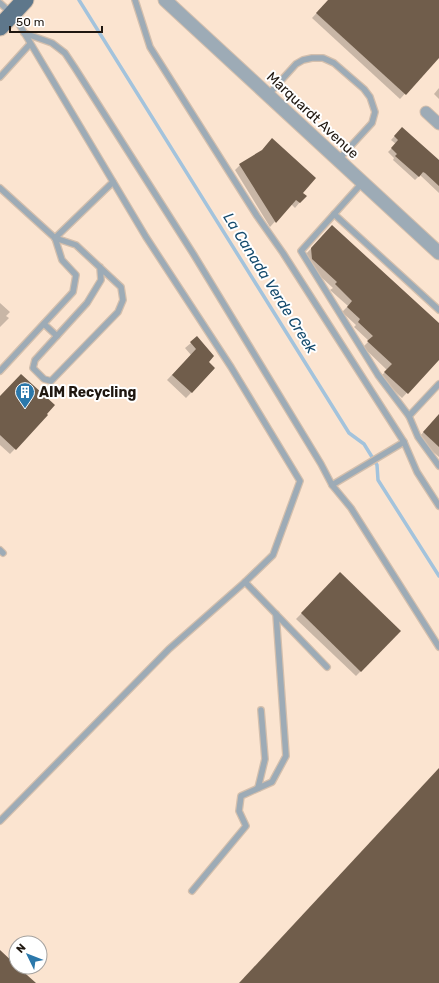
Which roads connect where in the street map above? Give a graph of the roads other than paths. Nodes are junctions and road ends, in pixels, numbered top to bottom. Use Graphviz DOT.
graph roads {
  1 [pos="25,0"];
  2 [pos="135,0"];
  3 [pos="165,0"];
  4 [pos="6,8"];
  5 [pos="0,27"];
  6 [pos="24,33"];
  7 [pos="30,44"];
  8 [pos="0,77"];
  9 [pos="267,95"];
  10 [pos="426,112"];
  11 [pos="439,124"];
  12 [pos="338,160"];
  13 [pos="113,182"];
  14 [pos="362,183"];
  15 [pos="0,188"];
  16 [pos="334,214"];
  17 [pos="55,238"];
  18 [pos="439,253"];
  19 [pos="100,267"];
  20 [pos="439,310"];
  21 [pos="44,324"];
  22 [pos="57,336"];
  23 [pos="0,372"];
  24 [pos="439,384"];
  25 [pos="409,416"];
  26 [pos="404,442"];
  27 [pos="439,466"];
  28 [pos="332,485"];
  29 [pos="439,506"];
  30 [pos="245,582"];
  31 [pos="276,614"];
  32 [pos="439,647"];
  33 [pos="327,667"];
  34 [pos="261,710"];
  35 [pos="258,788"];
  36 [pos="0,821"];
  37 [pos="192,891"];
  1 -- 4 [label="main road"];
  2 -- 26 [label="lane"];
  3 -- 9 [label="street, Marquardt Avenue"];
  4 -- 5 [label="main road"];
  4 -- 6 [label="lane"];
  6 -- 7 [label="lane"];
  6 -- 28 [label="lane"];
  7 -- 8 [label="lane"];
  7 -- 13 [label="lane"];
  9 -- 12 [label="street, Marquardt Avenue"];
  9 -- 12 [label="lane"];
  10 -- 11 [label="street"];
  12 -- 14 [label="street, Marquardt Avenue"];
  13 -- 17 [label="lane"];
  13 -- 30 [label="lane"];
  14 -- 16 [label="lane"];
  14 -- 18 [label="street, Marquardt Avenue"];
  15 -- 17 [label="lane"];
  16 -- 20 [label="lane"];
  16 -- 25 [label="lane"];
  17 -- 19 [label="lane"];
  17 -- 21 [label="lane"];
  19 -- 22 [label="lane"];
  19 -- 22 [label="lane"];
  21 -- 22 [label="lane"];
  21 -- 23 [label="lane"];
  24 -- 25 [label="lane"];
  25 -- 27 [label="lane"];
  26 -- 28 [label="lane"];
  26 -- 29 [label="lane"];
  28 -- 32 [label="lane"];
  30 -- 31 [label="lane"];
  30 -- 36 [label="lane"];
  31 -- 33 [label="lane"];
  31 -- 35 [label="lane"];
  34 -- 35 [label="lane"];
  35 -- 37 [label="lane"];
}
